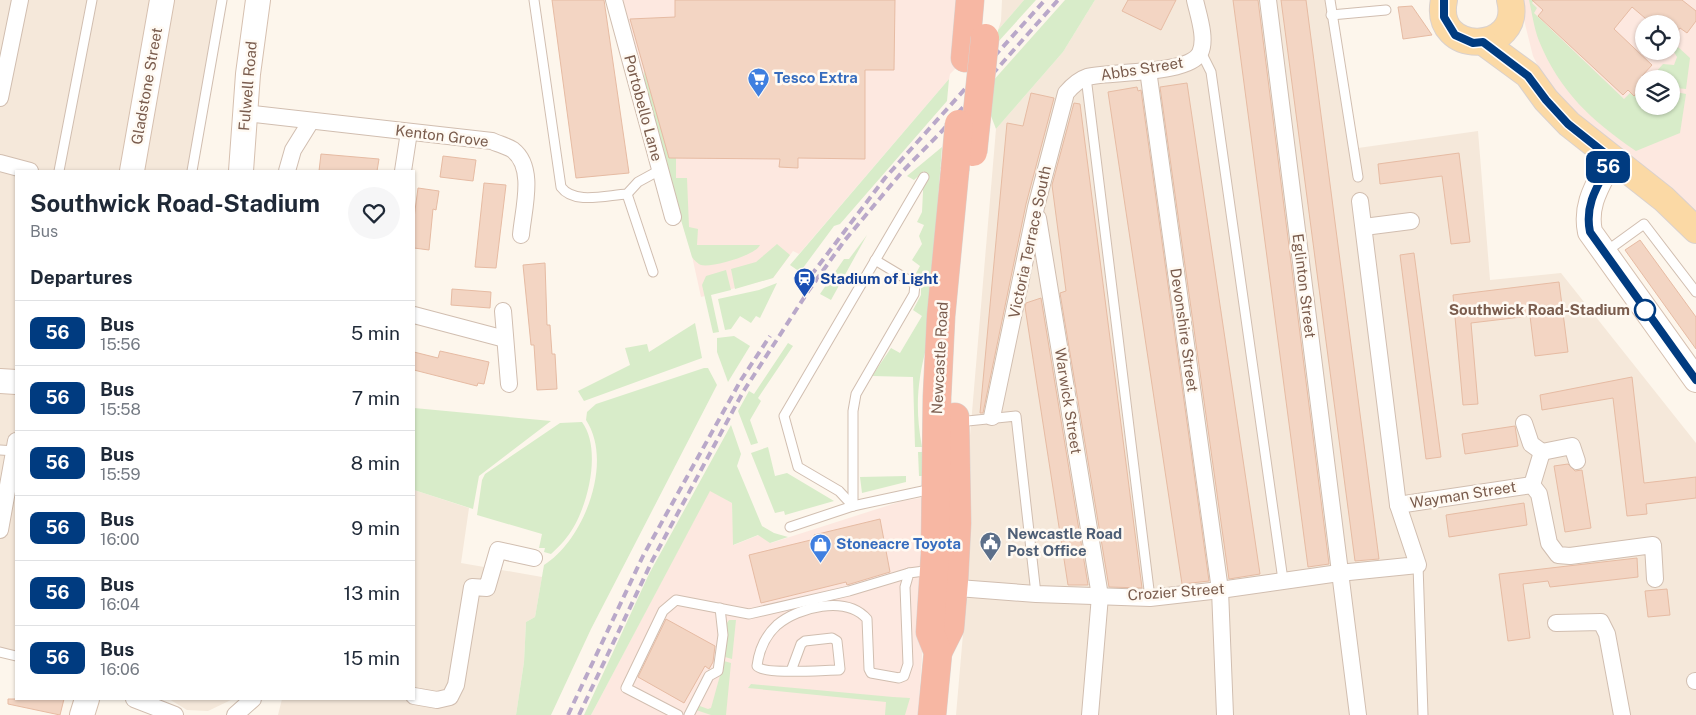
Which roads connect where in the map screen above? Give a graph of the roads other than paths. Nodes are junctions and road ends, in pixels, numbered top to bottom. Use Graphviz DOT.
graph roads {
  1 [pos="20,0"];
  2 [pos="92,0"];
  3 [pos="162,0"];
  4 [pos="222,0"];
  5 [pos="258,0"];
  6 [pos="534,0"];
  7 [pos="614,0"];
  8 [pos="970,0"];
  9 [pos="989,0"];
  10 [pos="1195,0"];
  11 [pos="1268,0"];
  12 [pos="1330,0"];
  13 [pos="1439,6"];
  14 [pos="1511,7"];
  15 [pos="1386,10"];
  16 [pos="1331,15"];
  17 [pos="1483,42"];
  18 [pos="1201,52"];
  19 [pos="1148,70"];
  20 [pos="1528,76"];
  21 [pos="1086,78"];
  22 [pos="0,98"];
  23 [pos="245,113"];
  24 [pos="311,121"];
  25 [pos="409,132"];
  26 [pos="1612,159"];
  27 [pos="964,161"];
  28 [pos="0,163"];
  29 [pos="26,170"];
  30 [pos="59,170"];
  31 [pos="132,170"];
  32 [pos="192,170"];
  33 [pos="226,170"];
  34 [pos="241,170"];
  35 [pos="287,170"];
  36 [pos="403,170"];
  37 [pos="660,170"];
  38 [pos="924,177"];
  39 [pos="1358,177"];
  40 [pos="628,194"];
  41 [pos="1360,201"];
  42 [pos="1036,207"];
  43 [pos="673,217"];
  44 [pos="1412,221"];
  45 [pos="1364,227"];
  46 [pos="1696,230"];
  47 [pos="521,235"];
  48 [pos="1604,253"];
  49 [pos="875,260"];
  50 [pos="652,272"];
  51 [pos="1696,292"];
  52 [pos="503,311"];
  53 [pos="415,315"];
  54 [pos="505,339"];
  55 [pos="1696,380"];
  56 [pos="0,381"];
  57 [pos="15,382"];
  58 [pos="509,384"];
  59 [pos="992,417"];
  60 [pos="955,423"];
  61 [pos="1524,423"];
  62 [pos="10,447"];
  63 [pos="1542,452"];
  64 [pos="1576,461"];
  65 [pos="1532,485"];
  66 [pos="946,487"];
  67 [pos="1398,505"];
  68 [pos="853,506"];
  69 [pos="790,526"];
  70 [pos="0,530"];
  71 [pos="534,558"];
  72 [pos="1418,565"];
  73 [pos="1339,573"];
  74 [pos="939,574"];
  75 [pos="1655,579"];
  76 [pos="1283,580"];
  77 [pos="1220,590"];
  78 [pos="1036,594"];
  79 [pos="1100,596"];
  80 [pos="1150,598"];
  81 [pos="720,608"];
  82 [pos="1556,623"];
  83 [pos="0,652"];
  84 [pos="15,656"];
  85 [pos="790,671"];
  86 [pos="415,696"];
  87 [pos="87,700"];
  88 [pos="137,700"];
  89 [pos="252,700"];
  90 [pos="82,715"];
  91 [pos="175,715"];
  92 [pos="235,715"];
  93 [pos="678,715"];
  94 [pos="689,715"];
  95 [pos="932,715"];
  96 [pos="1090,715"];
  97 [pos="1225,715"];
  98 [pos="1358,715"];
  99 [pos="1423,715"];
  100 [pos="1622,715"];
  1 -- 22 [label="street"];
  2 -- 30 [label="lane"];
  3 -- 31 [label="street, Gladstone Street"];
  4 -- 32 [label="lane"];
  5 -- 23 [label="street, Fulwell Road"];
  6 -- 40 [label="lane"];
  7 -- 37 [label="street, Portobello Lane"];
  8 -- 27 [label="highway, Newcastle Road, bridge"];
  9 -- 27 [label="highway, bridge"];
  10 -- 18 [label="street, Abbs Street"];
  11 -- 73 [label="street, Eglinton Street"];
  12 -- 16 [label="lane"];
  13 -- 17 [label="main road"];
  14 -- 17 [label="main road"];
  14 -- 20 [label="main road"];
  15 -- 16 [label="lane"];
  16 -- 39 [label="lane"];
  17 -- 20 [label="main road"];
  18 -- 19 [label="street, Abbs Street"];
  18 -- 76 [label="lane"];
  19 -- 21 [label="street, Abbs Street"];
  19 -- 77 [label="street, Devonshire Street"];
  20 -- 26 [label="main road"];
  21 -- 42 [label="street, Victoria Terrace South"];
  21 -- 80 [label="lane"];
  23 -- 24 [label="street, Kenton Grove"];
  23 -- 33 [label="street"];
  23 -- 34 [label="street, Fulwell Road"];
  24 -- 25 [label="street, Kenton Grove"];
  24 -- 35 [label="street"];
  25 -- 36 [label="street"];
  25 -- 47 [label="street, Kenton Grove"];
  26 -- 46 [label="main road"];
  26 -- 48 [label="street"];
  27 -- 60 [label="highway"];
  27 -- 66 [label="highway, Newcastle Road"];
  28 -- 29 [label="street"];
  37 -- 40 [label="lane"];
  37 -- 43 [label="street, Portobello Lane"];
  38 -- 49 [label="lane"];
  40 -- 50 [label="lane"];
  41 -- 45 [label="street, Wayman Street"];
  42 -- 59 [label="street, Victoria Terrace South"];
  42 -- 79 [label="street, Warwick Street"];
  44 -- 45 [label="street"];
  45 -- 67 [label="street, Wayman Street"];
  48 -- 51 [label="lane"];
  48 -- 55 [label="street"];
  49 -- 68 [label="lane"];
  49 -- 68 [label="lane"];
  52 -- 54 [label="street"];
  53 -- 54 [label="street"];
  54 -- 58 [label="street"];
  56 -- 57 [label="street"];
  59 -- 60 [label="lane"];
  59 -- 78 [label="lane"];
  60 -- 66 [label="highway"];
  61 -- 63 [label="street"];
  62 -- 70 [label="street"];
  63 -- 64 [label="street"];
  63 -- 65 [label="street"];
  65 -- 67 [label="street, Wayman Street"];
  65 -- 75 [label="street, Wayman Street"];
  66 -- 68 [label="lane"];
  66 -- 74 [label="highway"];
  67 -- 72 [label="street, Wayman Street"];
  68 -- 69 [label="lane"];
  71 -- 86 [label="street"];
  72 -- 73 [label="street, Crozier Street"];
  72 -- 99 [label="lane, Wayman Street"];
  73 -- 76 [label="street, Crozier Street"];
  73 -- 98 [label="street, Eglinton Street"];
  74 -- 78 [label="street, Crozier Street"];
  74 -- 81 [label="lane"];
  74 -- 85 [label="lane"];
  74 -- 95 [label="highway"];
  76 -- 77 [label="street, Crozier Street"];
  77 -- 80 [label="street, Crozier Street"];
  77 -- 97 [label="street, Devonshire Street"];
  78 -- 79 [label="street, Crozier Street"];
  79 -- 80 [label="street, Crozier Street"];
  79 -- 96 [label="street, Warwick Street"];
  81 -- 93 [label="lane"];
  81 -- 94 [label="lane"];
  82 -- 100 [label="street"];
  83 -- 84 [label="lane"];
  85 -- 85 [label="lane"];
  87 -- 90 [label="street"];
  88 -- 91 [label="street"];
  89 -- 92 [label="street"];
}
